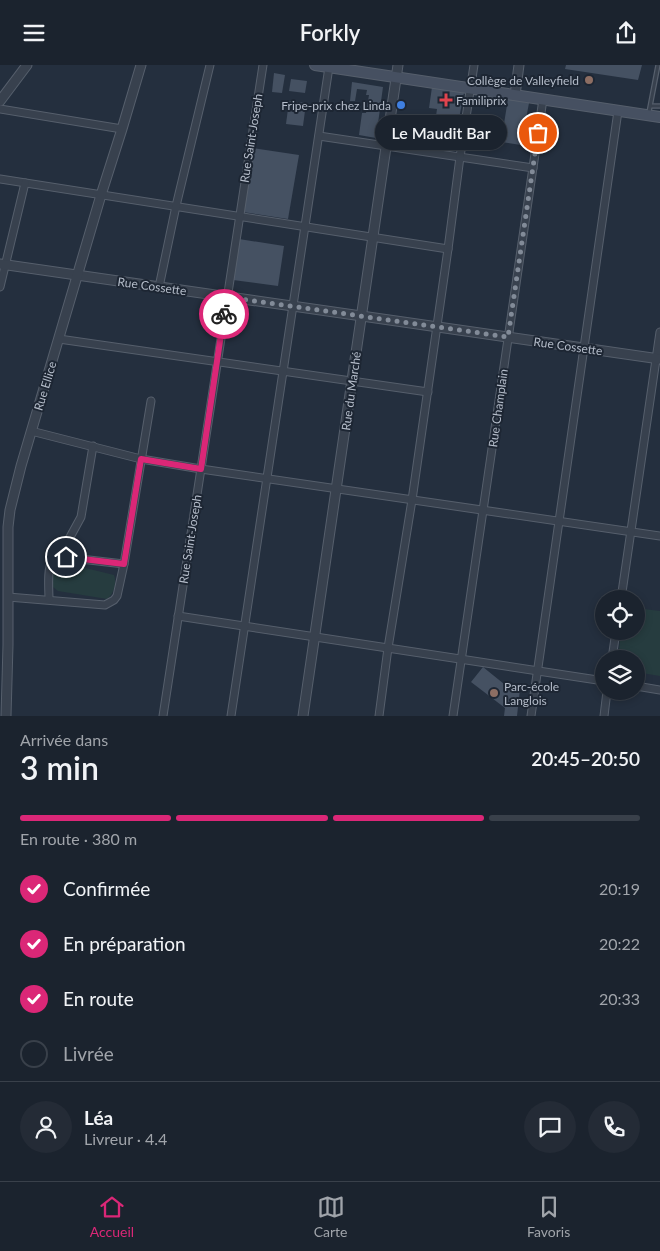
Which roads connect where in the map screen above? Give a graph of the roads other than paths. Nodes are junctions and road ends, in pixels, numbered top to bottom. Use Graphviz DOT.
graph roads {
  1 [pos="26,65"];
  2 [pos="141,65"];
  3 [pos="210,65"];
  4 [pos="263,65"];
  5 [pos="315,65"];
  6 [pos="398,65"];
  7 [pos="474,65"];
  8 [pos="519,65"];
  9 [pos="658,65"];
  10 [pos="329,67"];
  11 [pos="397,77"];
  12 [pos="470,88"];
  13 [pos="515,95"];
  14 [pos="544,99"];
  15 [pos="0,101"];
  16 [pos="660,106"];
  17 [pos="0,109"];
  18 [pos="650,110"];
  19 [pos="618,111"];
  20 [pos="660,117"];
  21 [pos="122,129"];
  22 [pos="319,136"];
  23 [pos="387,146"];
  24 [pos="460,157"];
  25 [pos="533,168"];
  26 [pos="0,179"];
  27 [pos="25,183"];
  28 [pos="101,195"];
  29 [pos="176,207"];
  30 [pos="239,216"];
  31 [pos="305,226"];
  32 [pos="373,237"];
  33 [pos="448,249"];
  34 [pos="3,264"];
  35 [pos="77,275"];
  36 [pos="0,287"];
  37 [pos="159,287"];
  38 [pos="227,297"];
  39 [pos="293,306"];
  40 [pos="362,316"];
  41 [pos="437,327"];
  42 [pos="660,332"];
  43 [pos="508,337"];
  44 [pos="59,339"];
  45 [pos="584,348"];
  46 [pos="658,359"];
  47 [pos="217,362"];
  48 [pos="283,371"];
  49 [pos="352,381"];
  50 [pos="428,392"];
  51 [pos="150,401"];
  52 [pos="31,431"];
  53 [pos="93,446"];
  54 [pos="141,459"];
  55 [pos="201,469"];
  56 [pos="267,479"];
  57 [pos="337,489"];
  58 [pos="412,500"];
  59 [pos="483,510"];
  60 [pos="559,521"];
  61 [pos="4,532"];
  62 [pos="631,532"];
  63 [pos="660,536"];
  64 [pos="63,557"];
  65 [pos="124,564"];
  66 [pos="622,590"];
  67 [pos="8,597"];
  68 [pos="49,599"];
  69 [pos="178,616"];
  70 [pos="244,626"];
  71 [pos="315,637"];
  72 [pos="388,648"];
  73 [pos="461,659"];
  74 [pos="538,671"];
  75 [pos="595,680"];
  76 [pos="645,688"];
  77 [pos="660,690"];
  78 [pos="606,700"];
  79 [pos="6,716"];
  80 [pos="163,716"];
  81 [pos="231,716"];
  82 [pos="303,716"];
  83 [pos="379,716"];
  84 [pos="453,716"];
  85 [pos="531,716"];
  86 [pos="604,716"];
  1 -- 15 [label="street"];
  2 -- 21 [label="street, Rue Ellice"];
  3 -- 29 [label="street"];
  4 -- 30 [label="street, Rue Saint-Joseph"];
  5 -- 10 [label="main road"];
  6 -- 11 [label="street, Rue du Marché"];
  7 -- 12 [label="street"];
  8 -- 13 [label="street"];
  9 -- 18 [label="lane"];
  10 -- 11 [label="main road"];
  10 -- 22 [label="street"];
  11 -- 12 [label="main road"];
  11 -- 23 [label="street, Rue du Marché"];
  12 -- 13 [label="main road"];
  12 -- 24 [label="street"];
  13 -- 14 [label="main road"];
  14 -- 19 [label="main road"];
  14 -- 25 [label="street, Rue Champlain"];
  16 -- 18 [label="lane"];
  17 -- 21 [label="street"];
  18 -- 19 [label="main road"];
  18 -- 20 [label="main road"];
  19 -- 45 [label="street"];
  21 -- 28 [label="street, Rue Ellice"];
  22 -- 23 [label="street"];
  22 -- 31 [label="street"];
  23 -- 24 [label="street"];
  23 -- 32 [label="street, Rue du Marché"];
  24 -- 25 [label="street"];
  24 -- 33 [label="street"];
  25 -- 43 [label="street, Rue Champlain"];
  26 -- 27 [label="street"];
  27 -- 28 [label="street"];
  27 -- 34 [label="street"];
  28 -- 29 [label="street"];
  28 -- 35 [label="street, Rue Ellice"];
  29 -- 30 [label="street"];
  29 -- 37 [label="street"];
  30 -- 31 [label="street"];
  30 -- 38 [label="street, Rue Saint-Joseph"];
  31 -- 32 [label="street"];
  31 -- 39 [label="street"];
  32 -- 33 [label="street"];
  32 -- 40 [label="street, Rue du Marché"];
  33 -- 41 [label="street"];
  34 -- 35 [label="street, Rue Cossette"];
  34 -- 36 [label="street"];
  35 -- 37 [label="street, Rue Cossette"];
  35 -- 44 [label="street, Rue Ellice"];
  37 -- 38 [label="street, Rue Cossette"];
  38 -- 39 [label="street, Rue Cossette"];
  38 -- 47 [label="street, Rue Saint-Joseph"];
  39 -- 40 [label="street, Rue Cossette"];
  39 -- 48 [label="street"];
  40 -- 41 [label="street, Rue Cossette"];
  40 -- 49 [label="street, Rue du Marché"];
  41 -- 43 [label="street, Rue Cossette"];
  41 -- 50 [label="street"];
  42 -- 46 [label="street"];
  43 -- 45 [label="street, Rue Cossette"];
  43 -- 59 [label="street, Rue Champlain"];
  44 -- 47 [label="street"];
  44 -- 52 [label="street, Rue Ellice"];
  45 -- 46 [label="street, Rue Cossette"];
  45 -- 60 [label="street"];
  46 -- 62 [label="street"];
  47 -- 48 [label="street"];
  47 -- 55 [label="street, Rue Saint-Joseph"];
  48 -- 49 [label="street"];
  48 -- 56 [label="street"];
  49 -- 50 [label="street"];
  49 -- 57 [label="street, Rue du Marché"];
  50 -- 58 [label="street"];
  51 -- 54 [label="street"];
  52 -- 53 [label="street"];
  52 -- 61 [label="street, Rue Ellice"];
  53 -- 54 [label="street"];
  53 -- 64 [label="street"];
  54 -- 55 [label="street"];
  54 -- 65 [label="street"];
  55 -- 56 [label="street"];
  55 -- 69 [label="street, Rue Saint-Joseph"];
  56 -- 57 [label="street"];
  56 -- 70 [label="street"];
  57 -- 58 [label="street"];
  57 -- 71 [label="street, Rue du Marché"];
  58 -- 59 [label="street"];
  58 -- 72 [label="street"];
  59 -- 60 [label="street"];
  59 -- 73 [label="street, Rue Champlain"];
  60 -- 62 [label="street"];
  60 -- 74 [label="street"];
  61 -- 67 [label="street, Rue Ellice"];
  62 -- 63 [label="street"];
  62 -- 66 [label="street"];
  64 -- 65 [label="street"];
  64 -- 68 [label="street"];
  65 -- 68 [label="street"];
  67 -- 68 [label="street"];
  67 -- 79 [label="street, Rue Ellice"];
  69 -- 70 [label="street"];
  69 -- 80 [label="street, Rue Saint-Joseph"];
  70 -- 71 [label="street"];
  70 -- 81 [label="street"];
  71 -- 72 [label="street"];
  71 -- 82 [label="street, Rue du Marché"];
  72 -- 73 [label="street"];
  72 -- 83 [label="street"];
  73 -- 74 [label="street"];
  73 -- 84 [label="street, Rue Champlain"];
  74 -- 75 [label="street"];
  74 -- 85 [label="street"];
  76 -- 77 [label="street"];
  78 -- 86 [label="street"];
}
